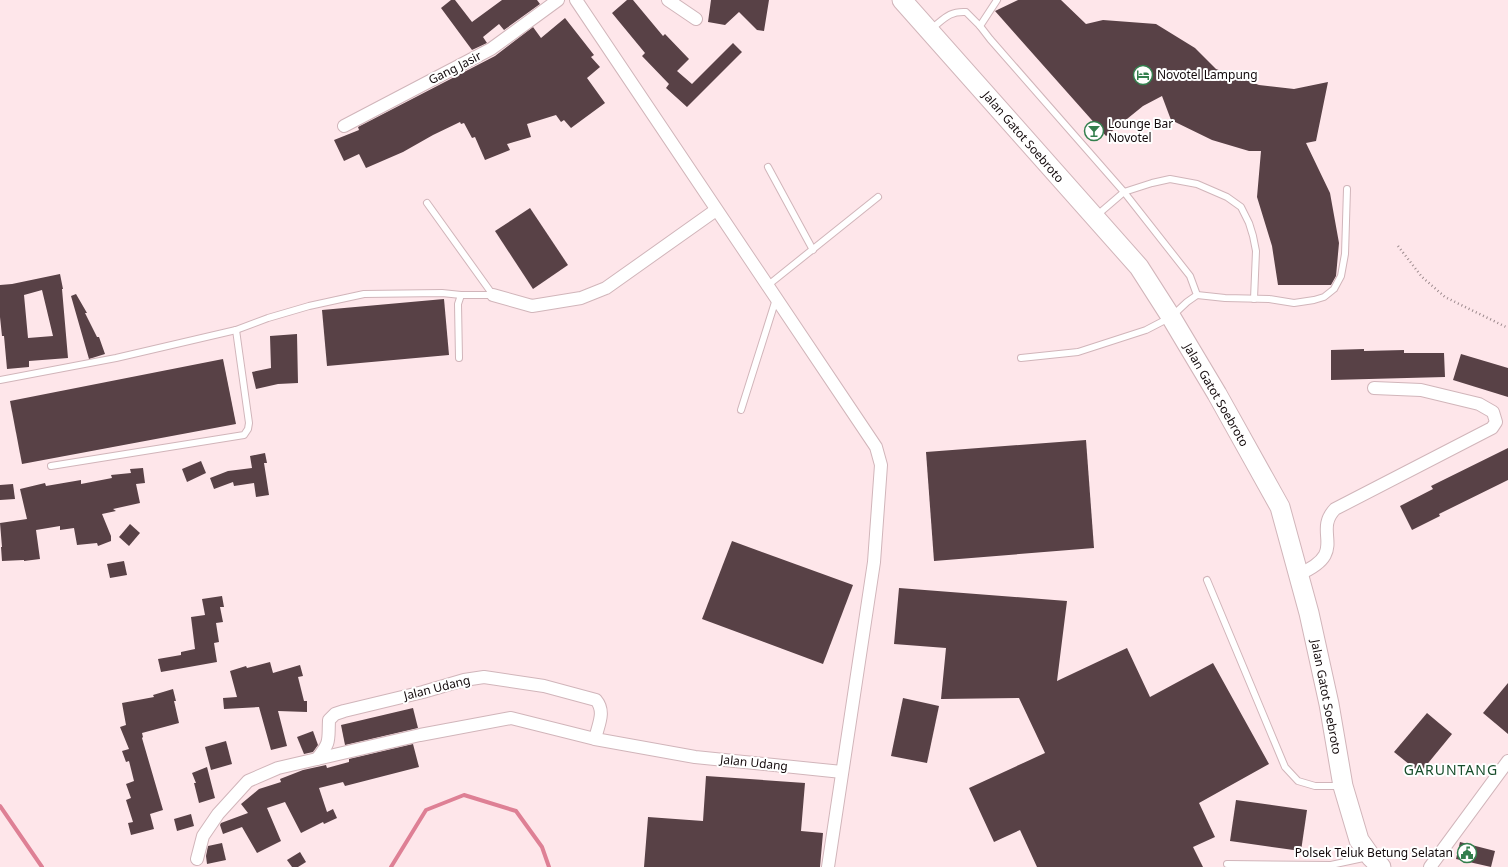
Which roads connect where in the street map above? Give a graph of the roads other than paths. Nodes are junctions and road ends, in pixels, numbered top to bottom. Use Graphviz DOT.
graph roads {
  1 [pos="558,0"];
  2 [pos="576,0"];
  3 [pos="668,0"];
  4 [pos="902,0"];
  5 [pos="998,0"];
  6 [pos="696,19"];
  7 [pos="980,26"];
  8 [pos="930,30"];
  9 [pos="344,126"];
  10 [pos="768,167"];
  11 [pos="1347,189"];
  12 [pos="1124,192"];
  13 [pos="878,197"];
  14 [pos="427,203"];
  15 [pos="716,210"];
  16 [pos="1095,217"];
  17 [pos="813,250"];
  18 [pos="767,286"];
  19 [pos="461,295"];
  20 [pos="493,295"];
  21 [pos="1197,295"];
  22 [pos="776,299"];
  23 [pos="1254,299"];
  24 [pos="1171,317"];
  25 [pos="236,330"];
  26 [pos="459,358"];
  27 [pos="1021,358"];
  28 [pos="0,380"];
  29 [pos="1374,388"];
  30 [pos="741,410"];
  31 [pos="51,466"];
  32 [pos="1299,574"];
  33 [pos="1207,580"];
  34 [pos="595,739"];
  35 [pos="317,759"];
  36 [pos="1508,761"];
  37 [pos="842,772"];
  38 [pos="1343,786"];
  39 [pos="197,859"];
  40 [pos="1376,862"];
  41 [pos="1227,864"];
  42 [pos="828,867"];
  43 [pos="1430,867"];
  1 -- 9 [label="street, Gang Jasir"];
  2 -- 15 [label="street"];
  3 -- 6 [label="street"];
  4 -- 8 [label="main road, Jalan Gatot Soebroto"];
  5 -- 7 [label="lane"];
  7 -- 8 [label="lane"];
  7 -- 12 [label="lane"];
  8 -- 16 [label="main road, Jalan Gatot Soebroto"];
  10 -- 17 [label="lane"];
  11 -- 23 [label="lane"];
  12 -- 16 [label="lane"];
  12 -- 21 [label="lane"];
  12 -- 23 [label="lane"];
  13 -- 17 [label="lane"];
  14 -- 20 [label="lane"];
  15 -- 18 [label="street"];
  15 -- 20 [label="street"];
  16 -- 24 [label="main road, Jalan Gatot Soebroto"];
  17 -- 18 [label="lane"];
  18 -- 22 [label="street"];
  19 -- 20 [label="lane"];
  19 -- 25 [label="lane"];
  19 -- 26 [label="lane"];
  21 -- 23 [label="lane"];
  21 -- 24 [label="lane"];
  22 -- 30 [label="lane"];
  22 -- 37 [label="street"];
  24 -- 27 [label="lane"];
  24 -- 32 [label="main road, Jalan Gatot Soebroto"];
  25 -- 28 [label="lane"];
  25 -- 31 [label="lane"];
  29 -- 32 [label="street"];
  32 -- 38 [label="main road, Jalan Gatot Soebroto"];
  33 -- 38 [label="lane"];
  34 -- 35 [label="street, Jalan Udang"];
  34 -- 35 [label="street, Jalan Udang"];
  34 -- 37 [label="street, Jalan Udang"];
  35 -- 39 [label="street, Jalan Udang"];
  36 -- 43 [label="street"];
  37 -- 42 [label="street"];
  38 -- 40 [label="main road, Jalan Gatot Soebroto"];
  40 -- 41 [label="lane"];
}
